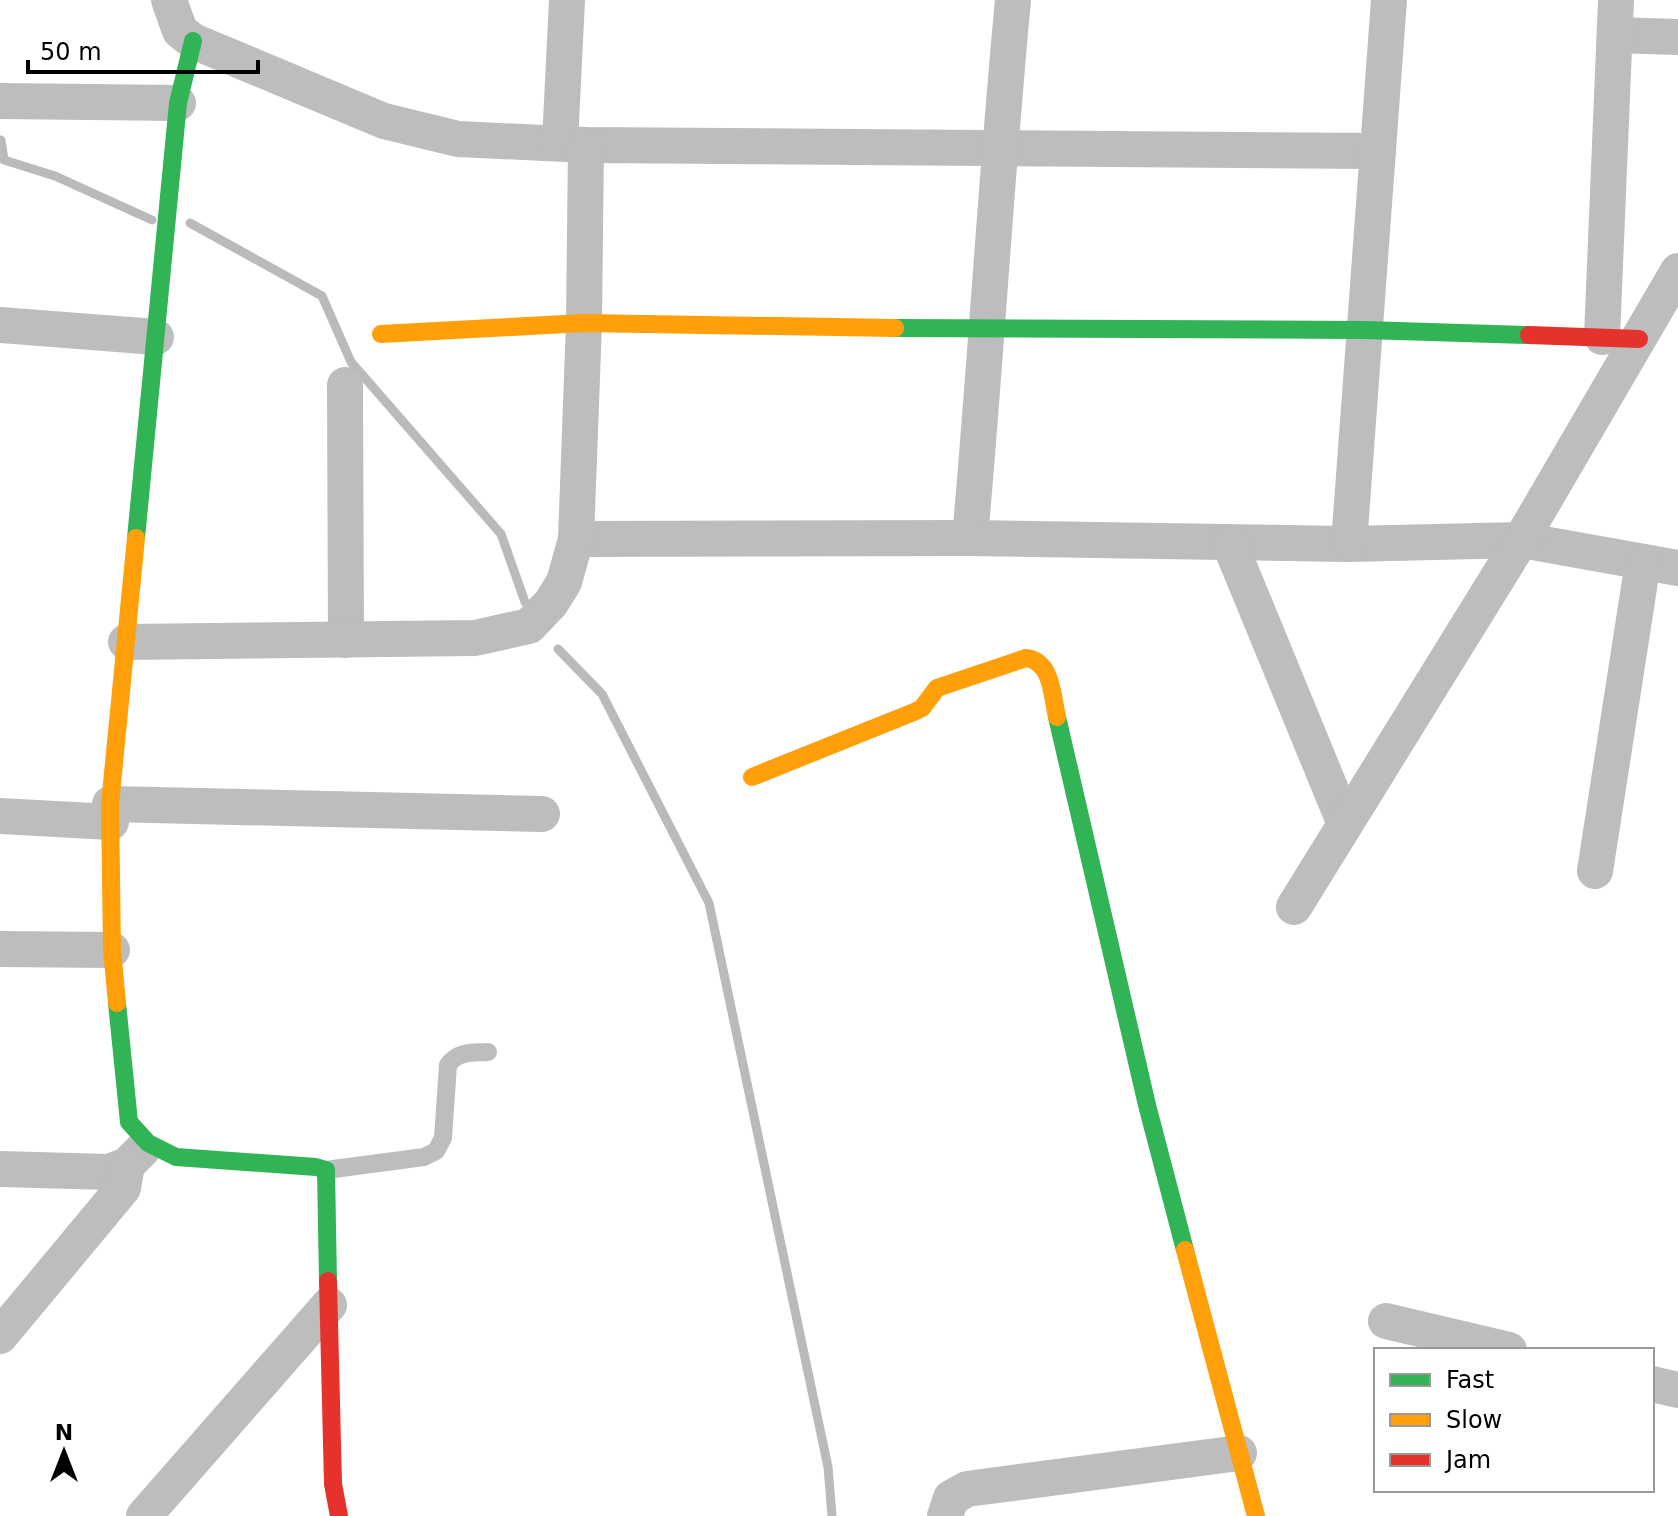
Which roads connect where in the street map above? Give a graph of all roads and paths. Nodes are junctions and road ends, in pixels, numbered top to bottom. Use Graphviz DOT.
graph roads {
  1 [pos="169,0"];
  2 [pos="567,0"];
  3 [pos="1013,0"];
  4 [pos="1389,0"];
  5 [pos="1616,17"];
  6 [pos="1678,37"];
  7 [pos="193,41"];
  8 [pos="0,101"];
  9 [pos="178,103"];
  10 [pos="573,144"];
  11 [pos="1000,147"];
  12 [pos="1378,151"];
  13 [pos="1678,271"];
  14 [pos="584,323"];
  15 [pos="0,325"];
  16 [pos="989,330"];
  17 [pos="1365,330"];
  18 [pos="381,334"];
  19 [pos="156,337"];
  20 [pos="1602,337"];
  21 [pos="1639,339"];
  22 [pos="345,385"];
  23 [pos="970,538"];
  24 [pos="576,539"];
  25 [pos="1521,540"];
  26 [pos="1229,542"];
  27 [pos="1349,544"];
  28 [pos="1643,562"];
  29 [pos="1678,568"];
  30 [pos="346,640"];
  31 [pos="126,642"];
  32 [pos="752,777"];
  33 [pos="111,813"];
  34 [pos="542,814"];
  35 [pos="0,816"];
  36 [pos="1345,824"];
  37 [pos="1595,871"];
  38 [pos="1294,907"];
  39 [pos="0,949"];
  40 [pos="112,950"];
  41 [pos="488,1052"];
  42 [pos="138,1154"];
  43 [pos="0,1169"];
  44 [pos="326,1170"];
  45 [pos="329,1305"];
  46 [pos="1386,1321"];
  47 [pos="0,1336"];
  48 [pos="1501,1348"];
  49 [pos="1654,1384"];
  50 [pos="1678,1390"];
  51 [pos="1239,1453"];
  52 [pos="144,1516"];
  53 [pos="339,1516"];
  54 [pos="945,1516"];
  55 [pos="1256,1516"];
  1 -- 7 [label="street"];
  2 -- 10 [label="street"];
  3 -- 11 [label="street"];
  4 -- 12 [label="street"];
  5 -- 6 [label="street"];
  5 -- 20 [label="street"];
  7 -- 9 [label="street"];
  7 -- 10 [label="street"];
  8 -- 9 [label="street"];
  9 -- 19 [label="street"];
  10 -- 11 [label="street"];
  10 -- 14 [label="street"];
  11 -- 12 [label="street"];
  11 -- 16 [label="street"];
  12 -- 17 [label="street"];
  13 -- 21 [label="street"];
  14 -- 16 [label="street"];
  14 -- 18 [label="street"];
  14 -- 24 [label="street"];
  15 -- 19 [label="street"];
  16 -- 17 [label="street"];
  16 -- 23 [label="street"];
  17 -- 20 [label="street"];
  17 -- 27 [label="street"];
  19 -- 31 [label="street"];
  20 -- 21 [label="street"];
  21 -- 25 [label="street"];
  22 -- 30 [label="street"];
  23 -- 24 [label="street"];
  23 -- 26 [label="street"];
  24 -- 30 [label="street"];
  25 -- 27 [label="street"];
  25 -- 28 [label="street"];
  25 -- 36 [label="street"];
  26 -- 27 [label="street"];
  26 -- 36 [label="street"];
  28 -- 29 [label="street"];
  28 -- 37 [label="street"];
  30 -- 31 [label="street"];
  31 -- 33 [label="street"];
  32 -- 51 [label="street"];
  33 -- 34 [label="street"];
  33 -- 35 [label="street"];
  33 -- 40 [label="street"];
  36 -- 38 [label="street"];
  39 -- 40 [label="street"];
  40 -- 42 [label="street"];
  41 -- 44 [label="lane"];
  42 -- 43 [label="street"];
  42 -- 44 [label="street"];
  42 -- 47 [label="street"];
  44 -- 45 [label="street"];
  45 -- 52 [label="street"];
  45 -- 53 [label="street"];
  46 -- 48 [label="street"];
  49 -- 50 [label="street"];
  51 -- 54 [label="street"];
  51 -- 55 [label="street"];
}
